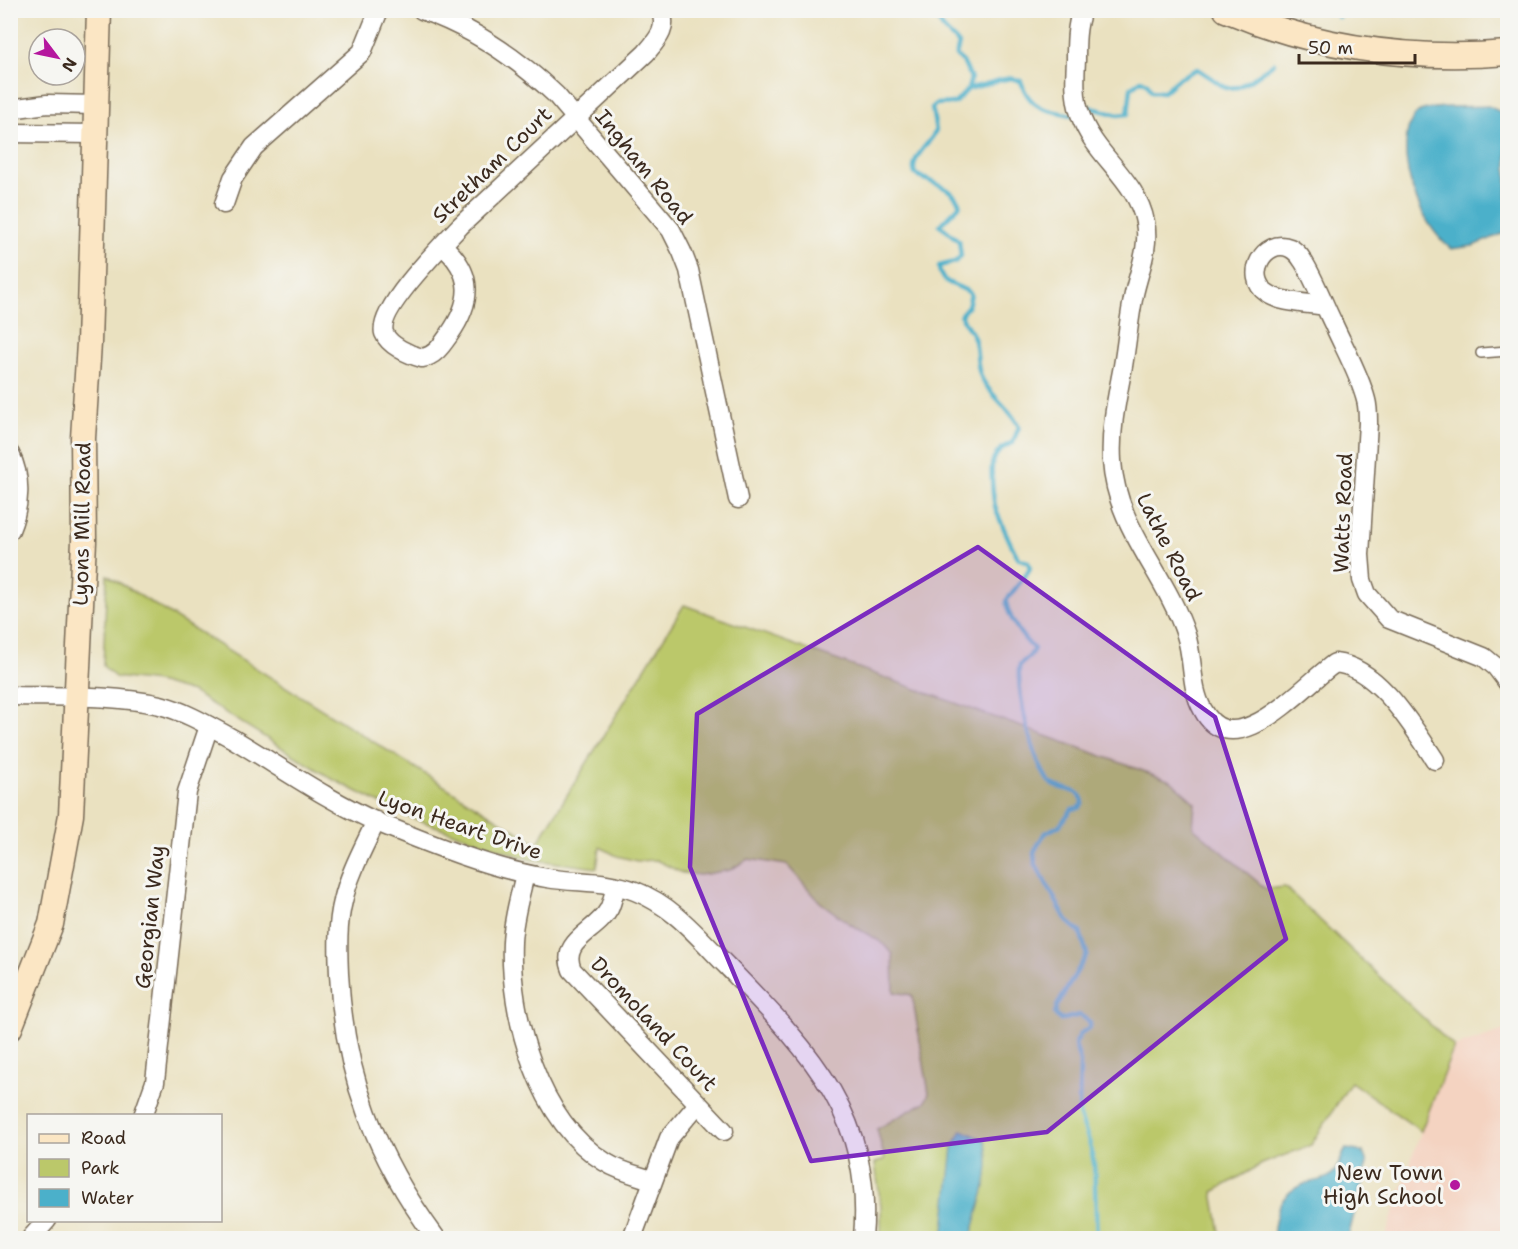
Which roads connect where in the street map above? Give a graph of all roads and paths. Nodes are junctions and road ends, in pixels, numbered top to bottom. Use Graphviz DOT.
graph roads {
  1 [pos="99,10"];
  2 [pos="379,10"];
  3 [pos="422,10"];
  4 [pos="660,10"];
  5 [pos="1082,10"];
  6 [pos="1226,10"];
  7 [pos="1508,53"];
  8 [pos="96,105"];
  9 [pos="10,109"];
  10 [pos="574,117"];
  11 [pos="10,133"];
  12 [pos="95,134"];
  13 [pos="224,204"];
  14 [pos="442,245"];
  15 [pos="1325,306"];
  16 [pos="1508,351"];
  17 [pos="1481,353"];
  18 [pos="10,454"];
  19 [pos="738,499"];
  20 [pos="10,530"];
  21 [pos="1508,683"];
  22 [pos="10,696"];
  23 [pos="76,697"];
  24 [pos="209,726"];
  25 [pos="1435,760"];
  26 [pos="376,821"];
  27 [pos="525,874"];
  28 [pos="616,886"];
  29 [pos="10,1028"];
  30 [pos="698,1104"];
  31 [pos="143,1114"];
  32 [pos="724,1131"];
  33 [pos="652,1180"];
  34 [pos="46,1222"];
  35 [pos="31,1239"];
  36 [pos="436,1239"];
  37 [pos="632,1239"];
  38 [pos="862,1239"];
  1 -- 8 [label="main road, Lyons Mill Road"];
  2 -- 13 [label="street"];
  3 -- 10 [label="street, Ingham Road"];
  4 -- 10 [label="street, Stretham Court"];
  5 -- 25 [label="street, Lathe Road"];
  6 -- 7 [label="main road"];
  8 -- 9 [label="street"];
  8 -- 12 [label="main road, Lyons Mill Road"];
  10 -- 14 [label="street, Stretham Court"];
  10 -- 19 [label="street, Ingham Road"];
  11 -- 12 [label="street"];
  12 -- 23 [label="main road, Lyons Mill Road"];
  14 -- 14 [label="street, Stretham Court"];
  15 -- 21 [label="street, Watts Road"];
  16 -- 17 [label="lane"];
  18 -- 20 [label="street"];
  22 -- 23 [label="street, Lyon Heart Drive"];
  23 -- 24 [label="street, Lyon Heart Drive"];
  23 -- 29 [label="main road, Lyons Mill Road"];
  24 -- 26 [label="street, Lyon Heart Drive"];
  24 -- 31 [label="street, Georgian Way"];
  26 -- 27 [label="street, Lyon Heart Drive"];
  26 -- 36 [label="street"];
  27 -- 28 [label="street, Lyon Heart Drive"];
  27 -- 33 [label="street"];
  28 -- 30 [label="street, Dromoland Court"];
  28 -- 38 [label="street, Lyon Heart Drive"];
  30 -- 32 [label="street, Dromoland Court"];
  30 -- 33 [label="street"];
  33 -- 37 [label="street"];
  34 -- 35 [label="street"];
}
